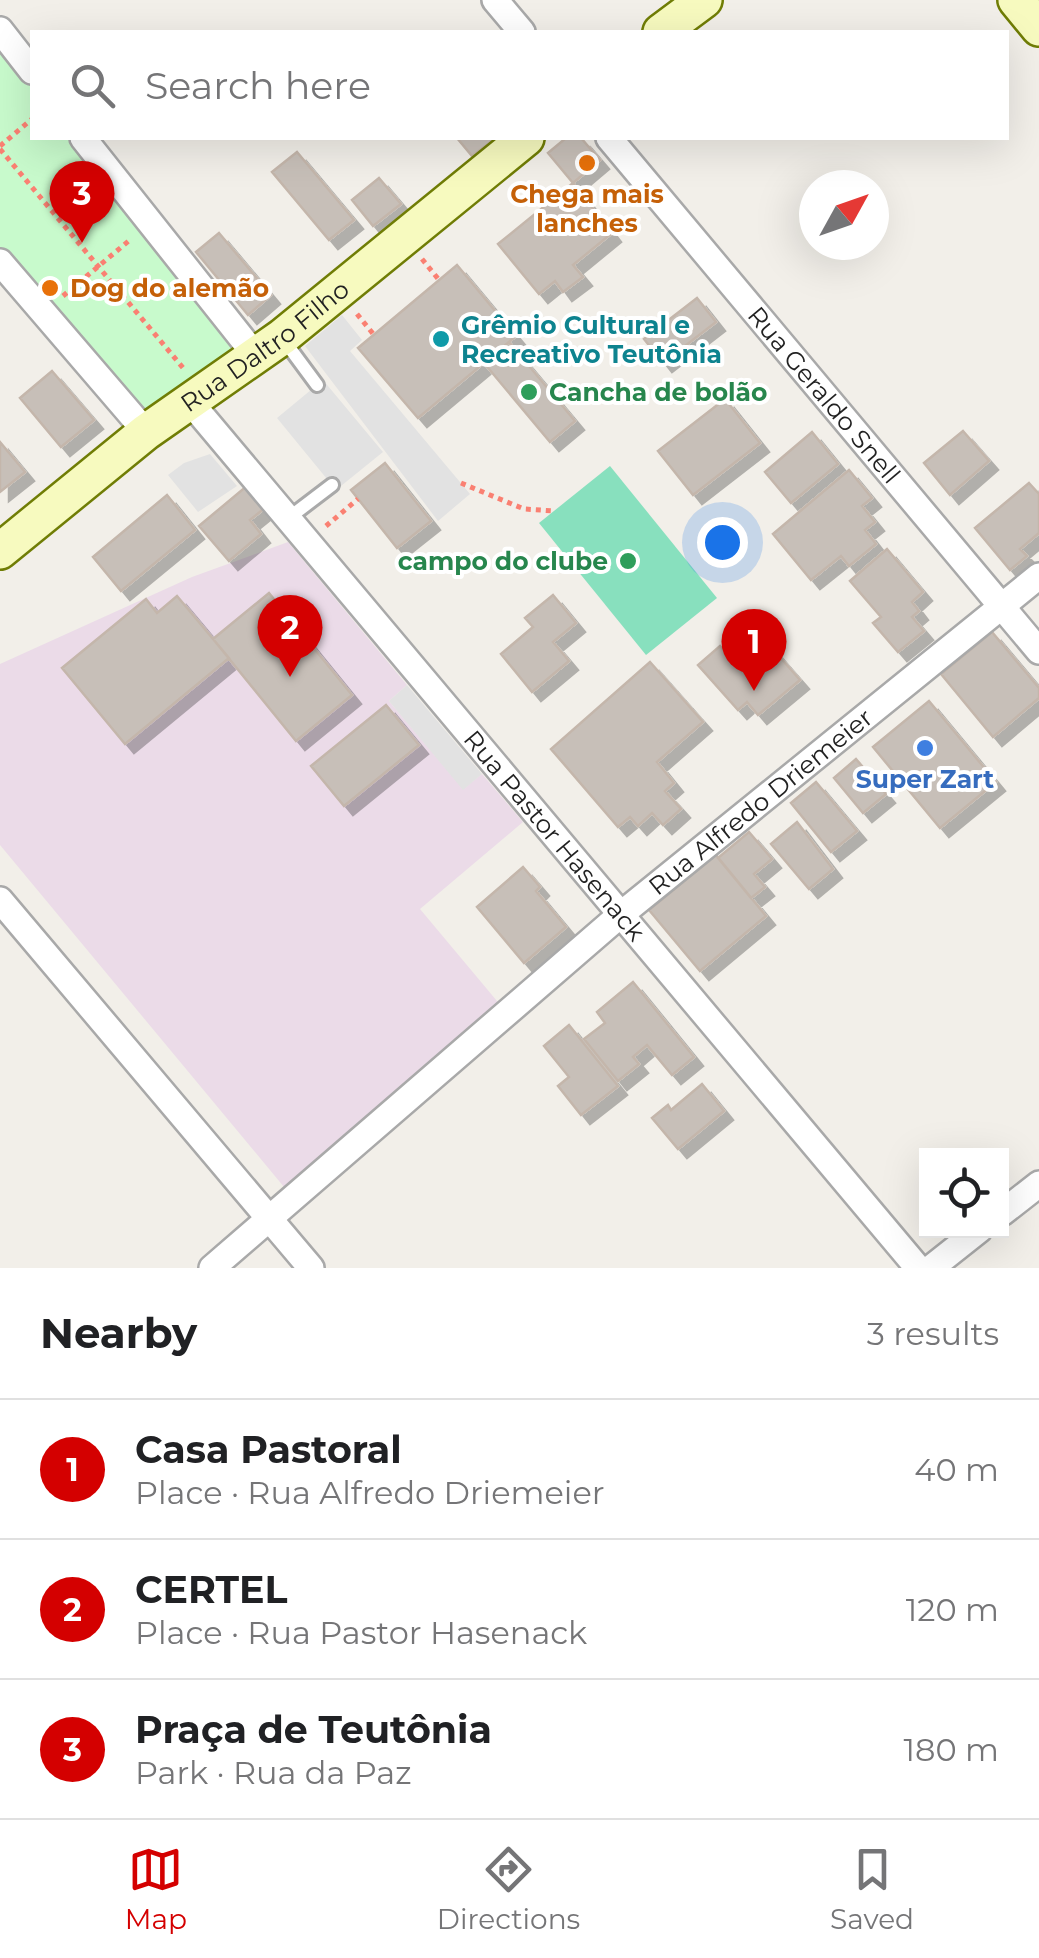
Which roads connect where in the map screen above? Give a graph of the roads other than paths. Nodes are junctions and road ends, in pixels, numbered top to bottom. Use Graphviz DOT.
graph roads {
  1 [pos="495,0"];
  2 [pos="704,0"];
  3 [pos="1016,0"];
  4 [pos="1039,28"];
  5 [pos="0,30"];
  6 [pos="520,30"];
  7 [pos="664,30"];
  8 [pos="30,69"];
  9 [pos="85,140"];
  10 [pos="524,140"];
  11 [pos="611,140"];
  12 [pos="0,262"];
  13 [pos="269,347"];
  14 [pos="317,385"];
  15 [pos="198,398"];
  16 [pos="146,432"];
  17 [pos="332,485"];
  18 [pos="286,520"];
  19 [pos="0,551"];
  20 [pos="1039,576"];
  21 [pos="1003,608"];
  22 [pos="1039,651"];
  23 [pos="0,900"];
  24 [pos="618,916"];
  25 [pos="1039,1184"];
  26 [pos="1009,1208"];
  27 [pos="270,1219"];
  28 [pos="969,1238"];
  29 [pos="212,1268"];
  30 [pos="311,1268"];
  31 [pos="918,1268"];
  32 [pos="931,1268"];
  1 -- 6 [label="street"];
  2 -- 7 [label="main road"];
  3 -- 4 [label="main road"];
  5 -- 8 [label="street"];
  9 -- 13 [label="street"];
  10 -- 13 [label="main road, Rua Daltro Filho"];
  11 -- 21 [label="street, Rua Geraldo Snell"];
  12 -- 16 [label="street"];
  13 -- 14 [label="lane"];
  13 -- 15 [label="main road, Rua Daltro Filho"];
  15 -- 16 [label="main road, Rua Daltro Filho"];
  15 -- 18 [label="street, Rua Pastor Hasenack"];
  16 -- 19 [label="main road, Rua Daltro Filho"];
  17 -- 18 [label="lane"];
  18 -- 24 [label="street, Rua Pastor Hasenack"];
  20 -- 21 [label="street, Rua Alfredo Driemeier"];
  21 -- 22 [label="street, Rua Geraldo Snell"];
  21 -- 24 [label="street, Rua Alfredo Driemeier"];
  23 -- 27 [label="street"];
  24 -- 27 [label="street, Rua Alfredo Driemeier"];
  24 -- 31 [label="street, Rua Pastor Hasenack"];
  25 -- 26 [label="street"];
  27 -- 29 [label="street, Rua Alfredo Driemeier"];
  27 -- 30 [label="street"];
  28 -- 32 [label="street"];
}
